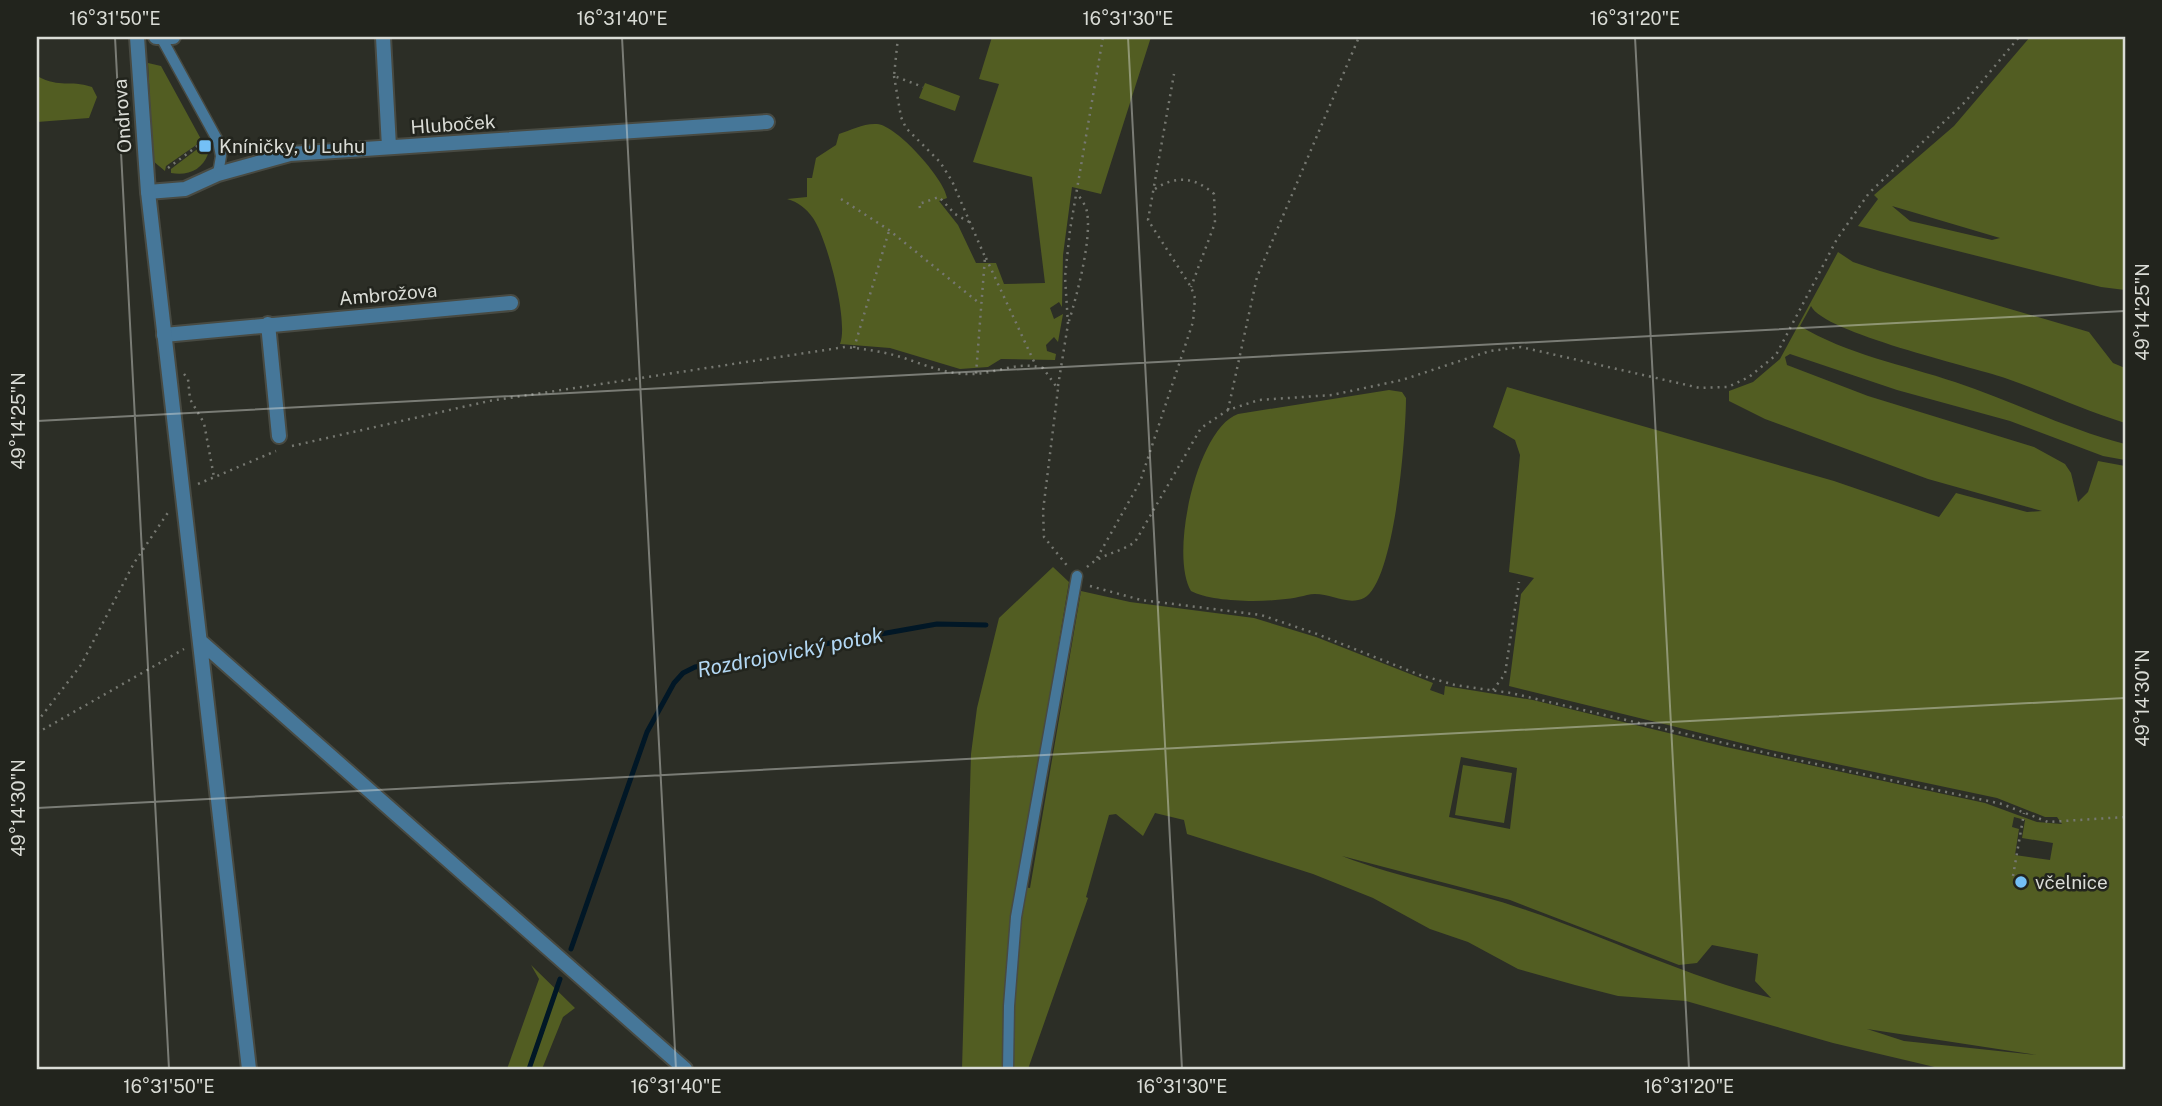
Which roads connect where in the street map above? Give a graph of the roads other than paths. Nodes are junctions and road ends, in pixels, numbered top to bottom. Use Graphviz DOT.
graph roads {
  1 [pos="137,37"];
  2 [pos="383,37"];
  3 [pos="164,38"];
  4 [pos="767,122"];
  5 [pos="389,147"];
  6 [pos="218,174"];
  7 [pos="148,192"];
  8 [pos="511,303"];
  9 [pos="268,324"];
  10 [pos="164,335"];
  11 [pos="283,444"];
  12 [pos="1077,576"];
  13 [pos="200,641"];
  14 [pos="248,1069"];
  15 [pos="685,1069"];
  16 [pos="1008,1069"];
  1 -- 7 [label="street, Ondrova"];
  2 -- 5 [label="street"];
  3 -- 6 [label="lane"];
  4 -- 5 [label="street, Hluboček"];
  5 -- 6 [label="street, Hluboček"];
  6 -- 7 [label="street, Hluboček"];
  7 -- 10 [label="street, Ondrova"];
  8 -- 9 [label="street, Ambrožova"];
  9 -- 10 [label="street, Ambrožova"];
  9 -- 11 [label="street"];
  10 -- 13 [label="street, Ondrova"];
  12 -- 16 [label="lane"];
  13 -- 14 [label="street, Ondrova"];
  13 -- 15 [label="street"];
}
